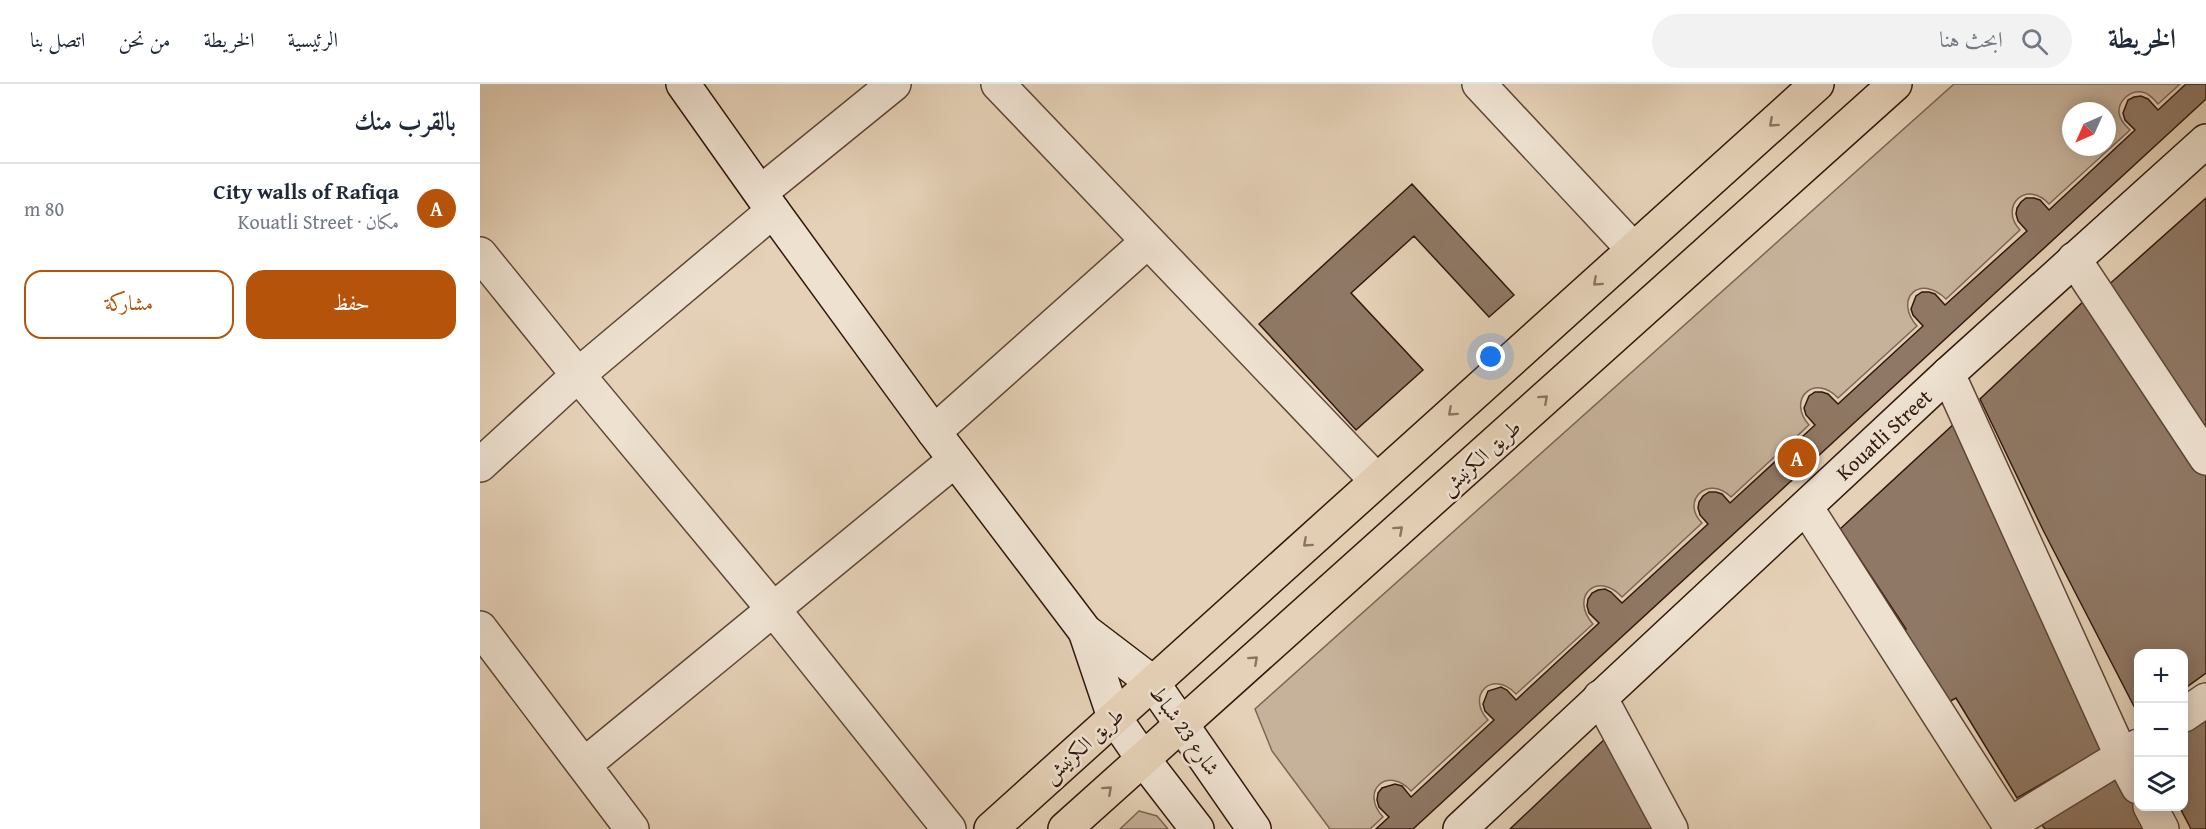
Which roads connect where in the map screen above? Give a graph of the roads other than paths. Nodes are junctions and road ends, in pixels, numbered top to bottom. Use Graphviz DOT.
graph roads {
  1 [pos="683,84"];
  2 [pos="894,84"];
  3 [pos="998,84"];
  4 [pos="1479,84"];
  5 [pos="1817,84"];
  6 [pos="1895,84"];
  7 [pos="2206,141"];
  8 [pos="767,202"];
  9 [pos="1148,241"];
  10 [pos="1633,249"];
  11 [pos="480,254"];
  12 [pos="2074,259"];
  13 [pos="1948,374"];
  14 [pos="578,375"];
  15 [pos="934,432"];
  16 [pos="2206,458"];
  17 [pos="955,460"];
  18 [pos="480,465"];
  19 [pos="1376,480"];
  20 [pos="1806,507"];
  21 [pos="773,609"];
  22 [pos="480,628"];
  23 [pos="1085,631"];
  24 [pos="1152,682"];
  25 [pos="1600,698"];
  26 [pos="2206,700"];
  27 [pos="2188,712"];
  28 [pos="1114,717"];
  29 [pos="1181,725"];
  30 [pos="2130,751"];
  31 [pos="1143,759"];
  32 [pos="584,765"];
  33 [pos="2134,767"];
  34 [pos="2152,811"];
  35 [pos="2011,827"];
  36 [pos="632,829"];
  37 [pos="949,829"];
  38 [pos="991,829"];
  39 [pos="1065,829"];
  40 [pos="1197,829"];
  41 [pos="1254,829"];
  42 [pos="1460,829"];
  43 [pos="1671,829"];
  44 [pos="2162,829"];
  1 -- 8 [label="street"];
  2 -- 8 [label="street"];
  3 -- 9 [label="street"];
  4 -- 10 [label="street"];
  5 -- 10 [label="main road, طريق الكرنيش, one-way"];
  29 -- 6 [label="main road, طريق الكرنيش, one-way"];
  7 -- 12 [label="street, Kouatli Street"];
  8 -- 14 [label="street"];
  8 -- 15 [label="street"];
  9 -- 15 [label="street"];
  9 -- 19 [label="street"];
  10 -- 19 [label="main road, طريق الكرنيش, one-way"];
  11 -- 14 [label="street"];
  12 -- 13 [label="street, Kouatli Street"];
  12 -- 16 [label="street"];
  13 -- 20 [label="street, Kouatli Street"];
  13 -- 30 [label="street"];
  14 -- 18 [label="street"];
  14 -- 21 [label="street"];
  15 -- 17 [label="street"];
  17 -- 21 [label="street"];
  17 -- 23 [label="street"];
  19 -- 24 [label="main road, طريق الكرنيش, one-way"];
  20 -- 25 [label="street, Kouatli Street"];
  20 -- 35 [label="street"];
  21 -- 32 [label="street"];
  21 -- 37 [label="street"];
  22 -- 32 [label="street"];
  23 -- 24 [label="street, شارع 23 شباط"];
  23 -- 28 [label="street"];
  24 -- 28 [label="main road, طريق الكرنيش"];
  24 -- 29 [label="street, شارع 23 شباط"];
  25 -- 42 [label="street, Kouatli Street"];
  25 -- 43 [label="street"];
  26 -- 27 [label="street"];
  28 -- 31 [label="street"];
  28 -- 38 [label="main road, طريق الكرنيش"];
  29 -- 31 [label="main road, طريق الكرنيش"];
  29 -- 41 [label="street, شارع 23 شباط"];
  30 -- 33 [label="street"];
  30 -- 35 [label="street"];
  39 -- 31 [label="main road, طريق الكرنيش, one-way"];
  31 -- 40 [label="street"];
  32 -- 36 [label="street"];
  34 -- 44 [label="street"];
}
